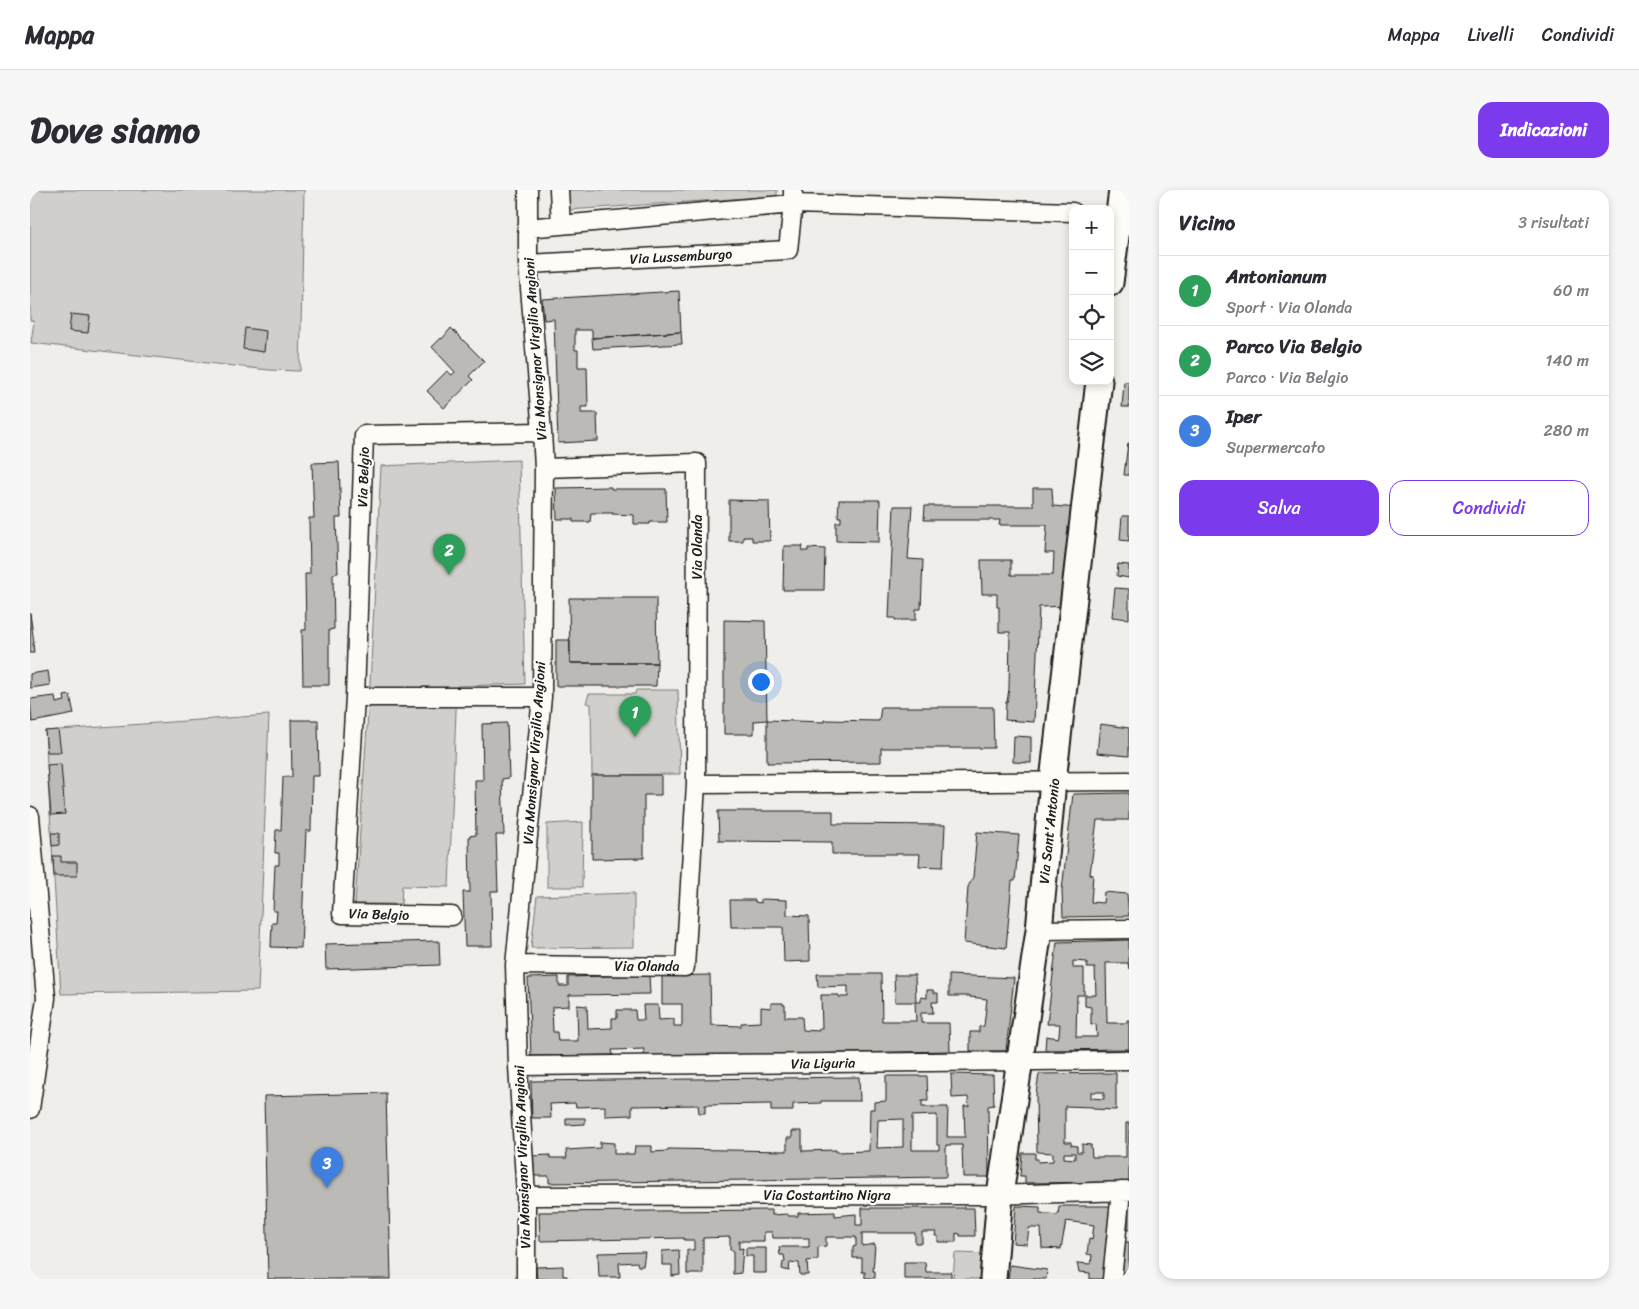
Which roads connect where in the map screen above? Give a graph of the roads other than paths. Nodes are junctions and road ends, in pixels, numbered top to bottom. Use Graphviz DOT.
graph roads {
  1 [pos="528,190"];
  2 [pos="559,190"];
  3 [pos="793,197"];
  4 [pos="1120,208"];
  5 [pos="1069,212"];
  6 [pos="561,224"];
  7 [pos="527,228"];
  8 [pos="1114,253"];
  9 [pos="528,264"];
  10 [pos="1099,385"];
  11 [pos="542,432"];
  12 [pos="544,468"];
  13 [pos="542,696"];
  14 [pos="355,697"];
  15 [pos="1053,781"];
  16 [pos="1129,781"];
  17 [pos="696,784"];
  18 [pos="30,816"];
  19 [pos="452,916"];
  20 [pos="1129,929"];
  21 [pos="1039,930"];
  22 [pos="516,965"];
  23 [pos="1129,1060"];
  24 [pos="1020,1061"];
  25 [pos="518,1066"];
  26 [pos="30,1109"];
  27 [pos="1125,1191"];
  28 [pos="1000,1195"];
  29 [pos="526,1196"];
  30 [pos="526,1279"];
  31 [pos="993,1279"];
  32 [pos="1112,1279"];
  1 -- 7 [label="street, Via Monsignor Virgilio Angioni"];
  2 -- 6 [label="street"];
  3 -- 5 [label="street"];
  3 -- 6 [label="street"];
  3 -- 9 [label="street, Via Lussemburgo"];
  4 -- 8 [label="street"];
  6 -- 7 [label="street"];
  7 -- 9 [label="street, Via Monsignor Virgilio Angioni"];
  9 -- 11 [label="street, Via Monsignor Virgilio Angioni"];
  10 -- 15 [label="street, Via Sant'Antonio"];
  11 -- 12 [label="street, Via Monsignor Virgilio Angioni"];
  11 -- 14 [label="street, Via Belgio"];
  12 -- 13 [label="street, Via Monsignor Virgilio Angioni"];
  12 -- 17 [label="street, Via Olanda"];
  13 -- 14 [label="street"];
  13 -- 22 [label="street, Via Monsignor Virgilio Angioni"];
  14 -- 19 [label="street, Via Belgio"];
  15 -- 16 [label="street"];
  15 -- 17 [label="street"];
  15 -- 21 [label="street, Via Sant'Antonio"];
  17 -- 22 [label="street, Via Olanda"];
  18 -- 26 [label="street"];
  20 -- 21 [label="street"];
  21 -- 24 [label="street, Via Sant'Antonio"];
  22 -- 25 [label="street, Via Monsignor Virgilio Angioni"];
  23 -- 24 [label="street, Via Liguria"];
  24 -- 25 [label="street, Via Liguria"];
  24 -- 28 [label="street, Via Sant'Antonio"];
  25 -- 29 [label="street, Via Monsignor Virgilio Angioni"];
  27 -- 28 [label="street, Via Costantino Nigra"];
  27 -- 32 [label="street"];
  28 -- 29 [label="street, Via Costantino Nigra"];
  28 -- 31 [label="street, Via Sant'Antonio"];
  29 -- 30 [label="street, Via Monsignor Virgilio Angioni"];
}
